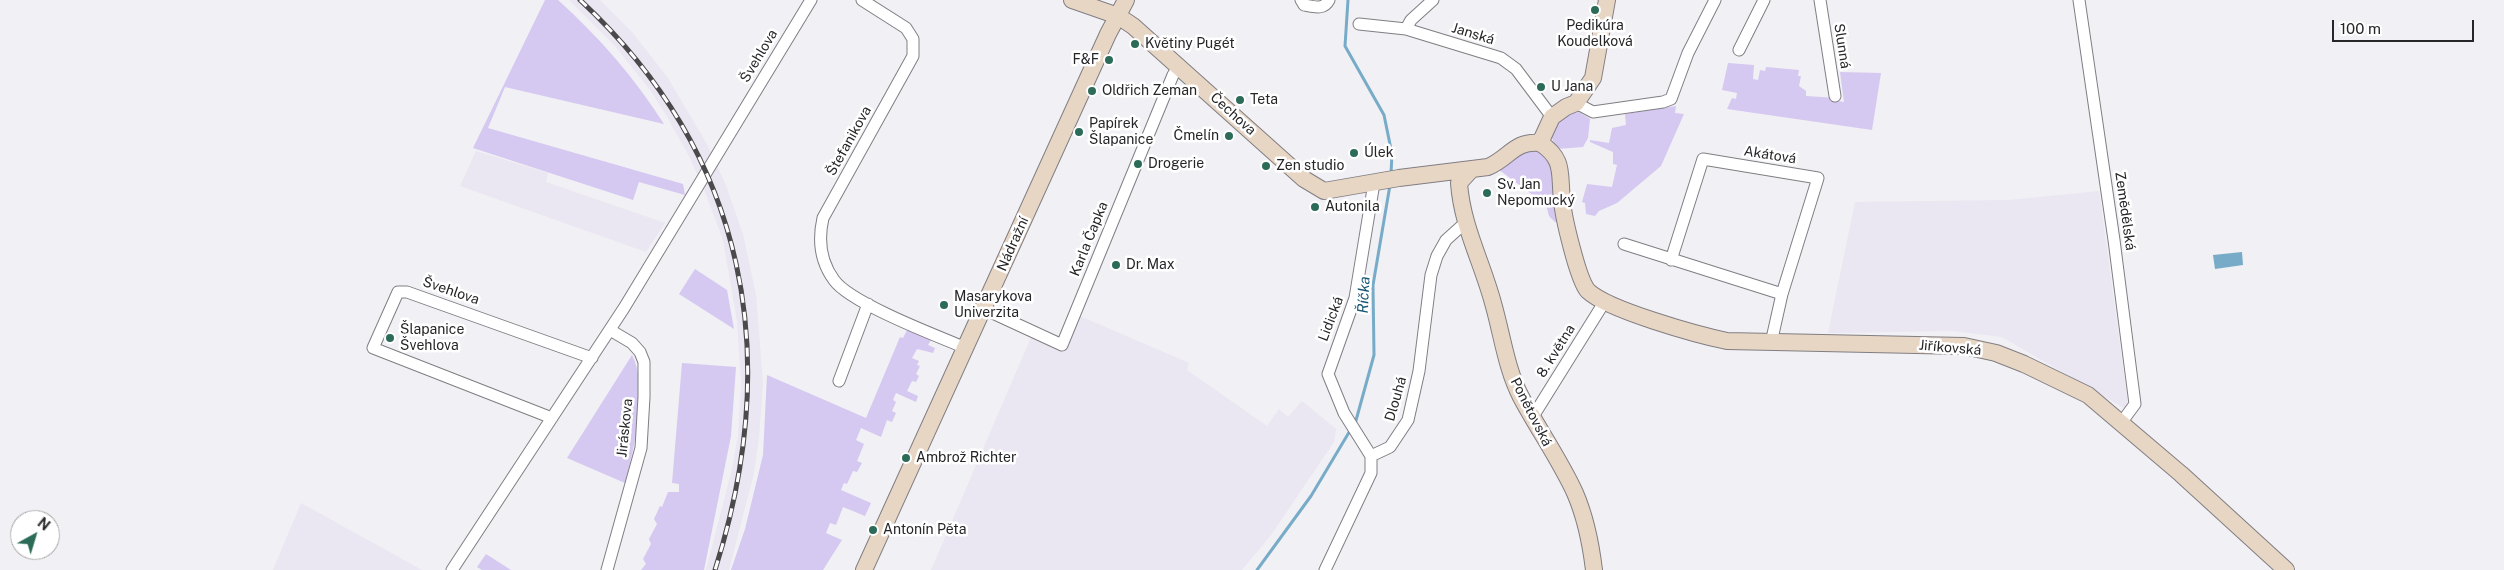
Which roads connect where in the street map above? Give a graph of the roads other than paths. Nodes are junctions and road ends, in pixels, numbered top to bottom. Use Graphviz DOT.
graph roads {
  1 [pos="811,0"];
  2 [pos="862,0"];
  3 [pos="1072,0"];
  4 [pos="1126,0"];
  5 [pos="1301,0"];
  6 [pos="1330,0"];
  7 [pos="1433,0"];
  8 [pos="1607,0"];
  9 [pos="1715,0"];
  10 [pos="1764,0"];
  11 [pos="1820,0"];
  12 [pos="2079,0"];
  13 [pos="1118,16"];
  14 [pos="1359,24"];
  15 [pos="1406,29"];
  16 [pos="1739,50"];
  17 [pos="1179,65"];
  18 [pos="1834,96"];
  19 [pos="1576,103"];
  20 [pos="1552,117"];
  21 [pos="1540,143"];
  22 [pos="1471,170"];
  23 [pos="1424,175"];
  24 [pos="1377,182"];
  25 [pos="1464,215"];
  26 [pos="1624,244"];
  27 [pos="1671,260"];
  28 [pos="1782,294"];
  29 [pos="1605,301"];
  30 [pos="868,304"];
  31 [pos="984,309"];
  32 [pos="610,330"];
  33 [pos="1771,343"];
  34 [pos="966,348"];
  35 [pos="592,358"];
  36 [pos="839,381"];
  37 [pos="552,418"];
  38 [pos="1532,418"];
  39 [pos="2122,423"];
  40 [pos="1371,456"];
  41 [pos="452,570"];
  42 [pos="607,570"];
  43 [pos="864,570"];
  44 [pos="1325,570"];
  45 [pos="1594,570"];
  46 [pos="2286,570"];
  1 -- 32 [label="street, Švehlova"];
  2 -- 30 [label="street, Štefanikova"];
  3 -- 13 [label="street, Čechova"];
  4 -- 13 [label="street, Nádražní"];
  5 -- 6 [label="street"];
  7 -- 15 [label="street"];
  8 -- 19 [label="street"];
  9 -- 19 [label="street"];
  10 -- 16 [label="street"];
  11 -- 18 [label="street, Slunná"];
  12 -- 39 [label="street, Zemědělská"];
  13 -- 17 [label="street, Čechova"];
  13 -- 31 [label="street, Nádražní"];
  14 -- 15 [label="street, Janská"];
  15 -- 20 [label="street, Janská"];
  17 -- 24 [label="street, Čechova"];
  17 -- 31 [label="street, Karla Čapka"];
  19 -- 20 [label="street"];
  20 -- 21 [label="street"];
  21 -- 22 [label="street, Čechova"];
  21 -- 29 [label="street, Jiříkovská"];
  22 -- 23 [label="street, Čechova"];
  22 -- 25 [label="street"];
  23 -- 24 [label="street, Čechova"];
  23 -- 25 [label="street"];
  24 -- 40 [label="street, Lidická"];
  25 -- 38 [label="street, Ponětovská"];
  25 -- 40 [label="street, Dlouhá"];
  26 -- 27 [label="street"];
  27 -- 28 [label="street"];
  27 -- 28 [label="street, Akátová"];
  28 -- 33 [label="street, Akátová"];
  29 -- 33 [label="street, Jiříkovská"];
  29 -- 38 [label="street, 8. května"];
  30 -- 34 [label="street, Štefanikova"];
  30 -- 36 [label="street"];
  31 -- 34 [label="street, Nádražní"];
  32 -- 35 [label="street, Švehlova"];
  32 -- 42 [label="street, Jiráskova"];
  33 -- 39 [label="street, Jiříkovská"];
  34 -- 43 [label="street, Nádražní"];
  35 -- 37 [label="street, Švehlova"];
  35 -- 37 [label="street, Švehlova"];
  37 -- 41 [label="street, Švehlova"];
  38 -- 45 [label="street, Ponětovská"];
  39 -- 46 [label="street, Jiříkovská"];
  40 -- 44 [label="street"];
}
